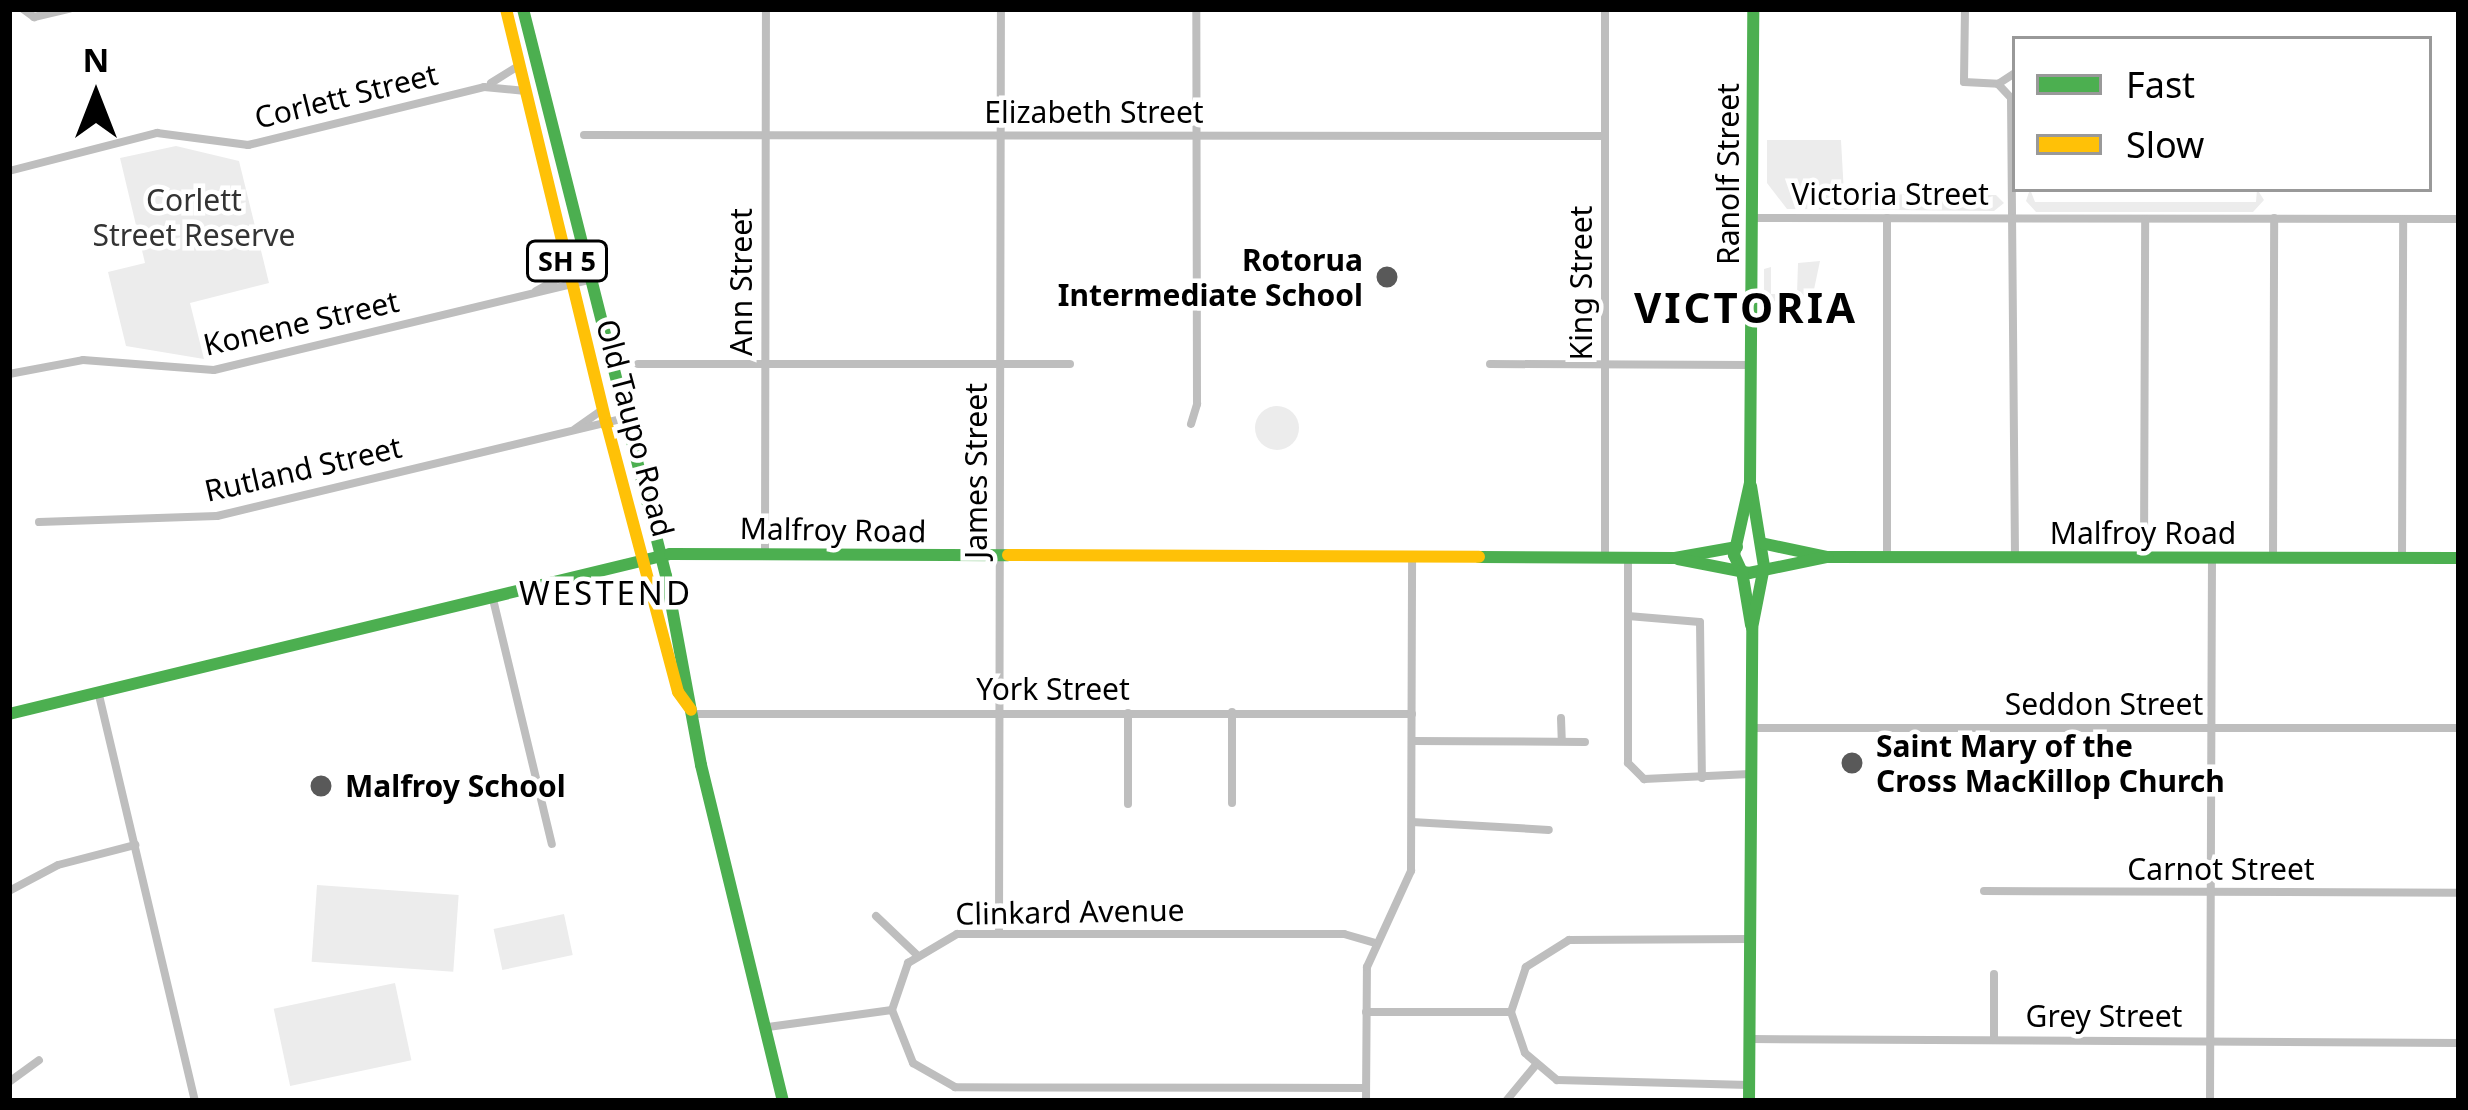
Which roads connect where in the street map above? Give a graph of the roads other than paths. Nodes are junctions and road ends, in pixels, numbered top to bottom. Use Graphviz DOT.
graph roads {
  1 [pos="69,9"];
  2 [pos="506,9"];
  3 [pos="523,9"];
  4 [pos="766,9"];
  5 [pos="1001,9"];
  6 [pos="1196,9"];
  7 [pos="1605,9"];
  8 [pos="1753,9"];
  9 [pos="1965,9"];
  10 [pos="26,12"];
  11 [pos="519,65"];
  12 [pos="2012,75"];
  13 [pos="1998,84"];
  14 [pos="484,87"];
  15 [pos="526,91"];
  16 [pos="2012,96"];
  17 [pos="584,135"];
  18 [pos="766,136"];
  19 [pos="1001,136"];
  20 [pos="1195,136"];
  21 [pos="1604,136"];
  22 [pos="562,169"];
  23 [pos="9,171"];
  24 [pos="546,172"];
  25 [pos="2015,192"];
  26 [pos="1752,218"];
  27 [pos="1887,218"];
  28 [pos="2016,218"];
  29 [pos="2274,218"];
  30 [pos="2145,219"];
  31 [pos="2403,219"];
  32 [pos="2459,219"];
  33 [pos="572,279"];
  34 [pos="588,280"];
  35 [pos="530,294"];
  36 [pos="638,364"];
  37 [pos="765,364"];
  38 [pos="1000,364"];
  39 [pos="1070,364"];
  40 [pos="1490,364"];
  41 [pos="1605,365"];
  42 [pos="1752,365"];
  43 [pos="9,374"];
  44 [pos="603,408"];
  45 [pos="614,422"];
  46 [pos="1191,424"];
  47 [pos="574,430"];
  48 [pos="1750,483"];
  49 [pos="39,521"];
  50 [pos="1761,543"];
  51 [pos="1737,547"];
  52 [pos="765,555"];
  53 [pos="652,556"];
  54 [pos="1000,556"];
  55 [pos="1412,557"];
  56 [pos="1605,557"];
  57 [pos="1628,557"];
  58 [pos="1827,557"];
  59 [pos="1887,557"];
  60 [pos="2015,557"];
  61 [pos="2212,557"];
  62 [pos="1675,558"];
  63 [pos="2144,558"];
  64 [pos="2272,558"];
  65 [pos="2402,558"];
  66 [pos="2459,558"];
  67 [pos="1764,567"];
  68 [pos="1742,570"];
  69 [pos="492,595"];
  70 [pos="1628,616"];
  71 [pos="1752,628"];
  72 [pos="98,692"];
  73 [pos="1232,712"];
  74 [pos="1000,713"];
  75 [pos="1128,713"];
  76 [pos="9,714"];
  77 [pos="1412,714"];
  78 [pos="694,715"];
  79 [pos="1561,718"];
  80 [pos="1750,728"];
  81 [pos="2211,728"];
  82 [pos="2459,728"];
  83 [pos="1412,741"];
  84 [pos="1562,741"];
  85 [pos="1585,742"];
  86 [pos="1750,774"];
  87 [pos="1702,779"];
  88 [pos="1232,803"];
  89 [pos="1128,804"];
  90 [pos="1412,822"];
  91 [pos="1550,830"];
  92 [pos="135,844"];
  93 [pos="552,844"];
  94 [pos="9,891"];
  95 [pos="1984,891"];
  96 [pos="2211,893"];
  97 [pos="2459,893"];
  98 [pos="876,916"];
  99 [pos="999,932"];
  100 [pos="1749,939"];
  101 [pos="1376,943"];
  102 [pos="916,954"];
  103 [pos="1994,974"];
  104 [pos="892,1010"];
  105 [pos="1366,1012"];
  106 [pos="1511,1012"];
  107 [pos="768,1028"];
  108 [pos="1749,1040"];
  109 [pos="1994,1040"];
  110 [pos="2210,1041"];
  111 [pos="2459,1042"];
  112 [pos="39,1060"];
  113 [pos="1535,1066"];
  114 [pos="9,1082"];
  115 [pos="1749,1085"];
  116 [pos="1366,1088"];
  117 [pos="195,1101"];
  118 [pos="783,1101"];
  119 [pos="1366,1101"];
  120 [pos="1506,1101"];
  121 [pos="1749,1101"];
  122 [pos="2210,1101"];
  1 -- 10 [label="street"];
  2 -- 11 [label="main road, Old Taupo Road / SH 5"];
  3 -- 22 [label="main road, Old Taupo Road / SH 5"];
  4 -- 18 [label="street, Ann Street"];
  5 -- 19 [label="street, James Street"];
  6 -- 20 [label="street"];
  7 -- 21 [label="street, King Street"];
  8 -- 26 [label="main road, Ranolf Street"];
  9 -- 13 [label="street"];
  11 -- 14 [label="street, Corlett Street"];
  11 -- 15 [label="main road, Old Taupo Road / SH 5"];
  12 -- 13 [label="street"];
  13 -- 16 [label="street"];
  14 -- 15 [label="street, Corlett Street"];
  14 -- 23 [label="street, Corlett Street"];
  15 -- 24 [label="main road, Old Taupo Road / SH 5"];
  17 -- 18 [label="street, Elizabeth Street"];
  18 -- 19 [label="street, Elizabeth Street"];
  18 -- 37 [label="street, Ann Street"];
  19 -- 20 [label="street, Elizabeth Street"];
  19 -- 38 [label="street, James Street"];
  20 -- 21 [label="street, Elizabeth Street"];
  20 -- 46 [label="street"];
  21 -- 41 [label="street, King Street"];
  22 -- 24 [label="main road"];
  22 -- 34 [label="main road, Old Taupo Road / SH 5"];
  24 -- 33 [label="main road, Old Taupo Road / SH 5"];
  25 -- 28 [label="street"];
  26 -- 27 [label="street, Victoria Street"];
  26 -- 42 [label="main road, Ranolf Street"];
  27 -- 28 [label="street, Victoria Street"];
  27 -- 59 [label="street"];
  28 -- 30 [label="street, Victoria Street"];
  28 -- 60 [label="street"];
  29 -- 30 [label="street, Victoria Street"];
  29 -- 31 [label="street, Victoria Street"];
  29 -- 64 [label="street"];
  30 -- 63 [label="street"];
  31 -- 32 [label="street, Victoria Street"];
  31 -- 65 [label="street"];
  33 -- 34 [label="street, Konene Street"];
  33 -- 35 [label="street, Konene Street"];
  33 -- 35 [label="street, Konene Street"];
  33 -- 44 [label="main road, Old Taupo Road / SH 5"];
  34 -- 45 [label="main road, Old Taupo Road / SH 5"];
  35 -- 43 [label="street, Konene Street"];
  36 -- 37 [label="street"];
  37 -- 38 [label="street"];
  37 -- 52 [label="street, Ann Street"];
  38 -- 39 [label="street"];
  38 -- 54 [label="street, James Street"];
  40 -- 41 [label="street"];
  41 -- 42 [label="street"];
  41 -- 56 [label="street, King Street"];
  42 -- 48 [label="main road, Ranolf Street"];
  44 -- 45 [label="main road, Old Taupo Road / SH 5"];
  44 -- 47 [label="street, Rutland Street"];
  45 -- 47 [label="street, Rutland Street"];
  45 -- 53 [label="main road, Old Taupo Road / SH 5"];
  47 -- 49 [label="street, Rutland Street"];
  48 -- 50 [label="main road, Ranolf Street"];
  48 -- 51 [label="main road, Ranolf Street"];
  50 -- 51 [label="main road, Malfroy Road"];
  50 -- 58 [label="main road, Malfroy Road"];
  50 -- 67 [label="main road, Ranolf Street"];
  51 -- 62 [label="main road, Malfroy Road"];
  51 -- 68 [label="main road"];
  52 -- 53 [label="main road, Malfroy Road"];
  52 -- 54 [label="main road, Malfroy Road"];
  53 -- 69 [label="main road, Malfroy Road"];
  53 -- 78 [label="main road, Old Taupo Road / SH 5"];
  54 -- 55 [label="main road, Malfroy Road"];
  54 -- 74 [label="street, James Street"];
  55 -- 56 [label="main road, Malfroy Road"];
  55 -- 77 [label="street"];
  56 -- 57 [label="main road, Malfroy Road"];
  57 -- 62 [label="main road, Malfroy Road"];
  57 -- 70 [label="street"];
  58 -- 59 [label="main road, Malfroy Road"];
  58 -- 67 [label="main road, Malfroy Road"];
  59 -- 60 [label="main road, Malfroy Road"];
  60 -- 63 [label="main road, Malfroy Road"];
  61 -- 63 [label="main road, Malfroy Road"];
  61 -- 64 [label="main road, Malfroy Road"];
  61 -- 81 [label="street"];
  62 -- 68 [label="main road, Malfroy Road"];
  64 -- 65 [label="main road, Malfroy Road"];
  65 -- 66 [label="main road, Malfroy Road"];
  67 -- 68 [label="main road, Malfroy Road"];
  67 -- 71 [label="main road"];
  68 -- 71 [label="main road"];
  69 -- 72 [label="main road, Malfroy Road"];
  69 -- 93 [label="street"];
  70 -- 87 [label="street"];
  70 -- 87 [label="street"];
  71 -- 80 [label="main road"];
  72 -- 76 [label="main road, Malfroy Road"];
  72 -- 92 [label="street"];
  73 -- 75 [label="street, York Street"];
  73 -- 77 [label="street, York Street"];
  73 -- 88 [label="street"];
  74 -- 75 [label="street, York Street"];
  74 -- 78 [label="street, York Street"];
  74 -- 99 [label="street, James Street"];
  75 -- 89 [label="street"];
  77 -- 83 [label="street"];
  78 -- 107 [label="main road, Old Taupo Road / SH 5"];
  79 -- 84 [label="street"];
  80 -- 81 [label="street, Seddon Street"];
  80 -- 86 [label="main road"];
  81 -- 82 [label="street, Seddon Street"];
  81 -- 96 [label="street"];
  83 -- 84 [label="street"];
  83 -- 90 [label="street"];
  84 -- 85 [label="street"];
  86 -- 87 [label="street"];
  86 -- 100 [label="main road"];
  90 -- 91 [label="street"];
  90 -- 101 [label="street"];
  92 -- 94 [label="street"];
  92 -- 117 [label="street"];
  95 -- 96 [label="street, Carnot Street"];
  96 -- 97 [label="street, Carnot Street"];
  96 -- 110 [label="street"];
  98 -- 102 [label="street"];
  99 -- 101 [label="street, Clinkard Avenue"];
  99 -- 102 [label="street, Clinkard Avenue"];
  100 -- 106 [label="street"];
  100 -- 108 [label="main road"];
  101 -- 105 [label="street"];
  102 -- 104 [label="street"];
  103 -- 109 [label="street"];
  104 -- 107 [label="street"];
  104 -- 116 [label="street"];
  105 -- 106 [label="street"];
  105 -- 116 [label="street"];
  106 -- 113 [label="street"];
  107 -- 118 [label="main road, Old Taupo Road / SH 5"];
  108 -- 109 [label="street, Grey Street"];
  108 -- 115 [label="main road"];
  109 -- 110 [label="street, Grey Street"];
  110 -- 111 [label="street, Grey Street"];
  110 -- 122 [label="street"];
  112 -- 114 [label="street"];
  113 -- 115 [label="street"];
  113 -- 120 [label="street"];
  115 -- 121 [label="main road"];
  116 -- 119 [label="street"];
}
